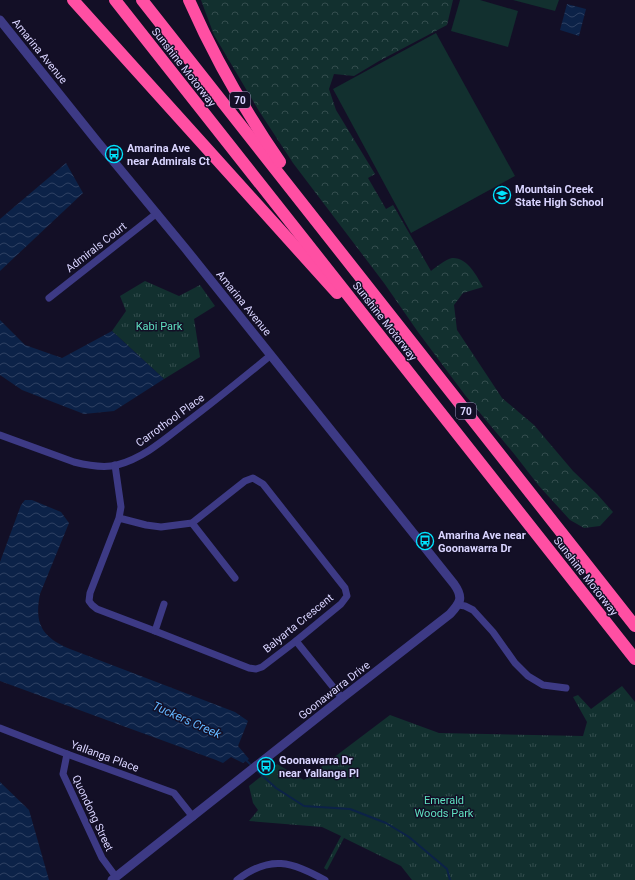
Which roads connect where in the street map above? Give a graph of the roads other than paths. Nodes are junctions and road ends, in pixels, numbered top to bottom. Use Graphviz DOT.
graph roads {
  1 [pos="73,0"];
  2 [pos="115,0"];
  3 [pos="142,0"];
  4 [pos="189,0"];
  5 [pos="0,20"];
  6 [pos="297,195"];
  7 [pos="157,213"];
  8 [pos="49,298"];
  9 [pos="360,310"];
  10 [pos="271,355"];
  11 [pos="0,435"];
  12 [pos="115,466"];
  13 [pos="120,518"];
  14 [pos="192,523"];
  15 [pos="235,578"];
  16 [pos="164,604"];
  17 [pos="459,605"];
  18 [pos="635,626"];
  19 [pos="155,631"];
  20 [pos="296,641"];
  21 [pos="635,659"];
  22 [pos="566,688"];
  23 [pos="342,698"];
  24 [pos="0,728"];
  25 [pos="67,754"];
  26 [pos="193,817"];
  27 [pos="114,879"];
  28 [pos="237,880"];
  29 [pos="325,880"];
  1 -- 9 [label="highway, 70"];
  2 -- 9 [label="highway, Sunshine Motorway"];
  3 -- 6 [label="highway, Sunshine Motorway"];
  4 -- 6 [label="highway, 70"];
  5 -- 7 [label="street, Amarina Avenue"];
  6 -- 18 [label="highway, Sunshine Motorway / 70"];
  7 -- 8 [label="street, Admirals Court"];
  7 -- 10 [label="street, Amarina Avenue"];
  9 -- 21 [label="highway, Sunshine Motorway / 70"];
  10 -- 12 [label="street, Carrothool Place"];
  10 -- 17 [label="street, Amarina Avenue"];
  11 -- 12 [label="street, Carrothool Place"];
  12 -- 13 [label="street, Balyarta Crescent"];
  13 -- 14 [label="street"];
  13 -- 19 [label="street, Balyarta Crescent"];
  14 -- 15 [label="street"];
  14 -- 20 [label="street, Balyarta Crescent"];
  16 -- 19 [label="street"];
  17 -- 22 [label="street"];
  17 -- 23 [label="street, Goonawarra Drive"];
  19 -- 20 [label="street, Balyarta Crescent"];
  20 -- 23 [label="street"];
  23 -- 26 [label="street, Goonawarra Drive"];
  24 -- 25 [label="street, Yallanga Place"];
  25 -- 26 [label="street, Yallanga Place"];
  25 -- 27 [label="street, Quondong Street"];
  26 -- 27 [label="street, Goonawarra Drive"];
  28 -- 29 [label="street"];
}
